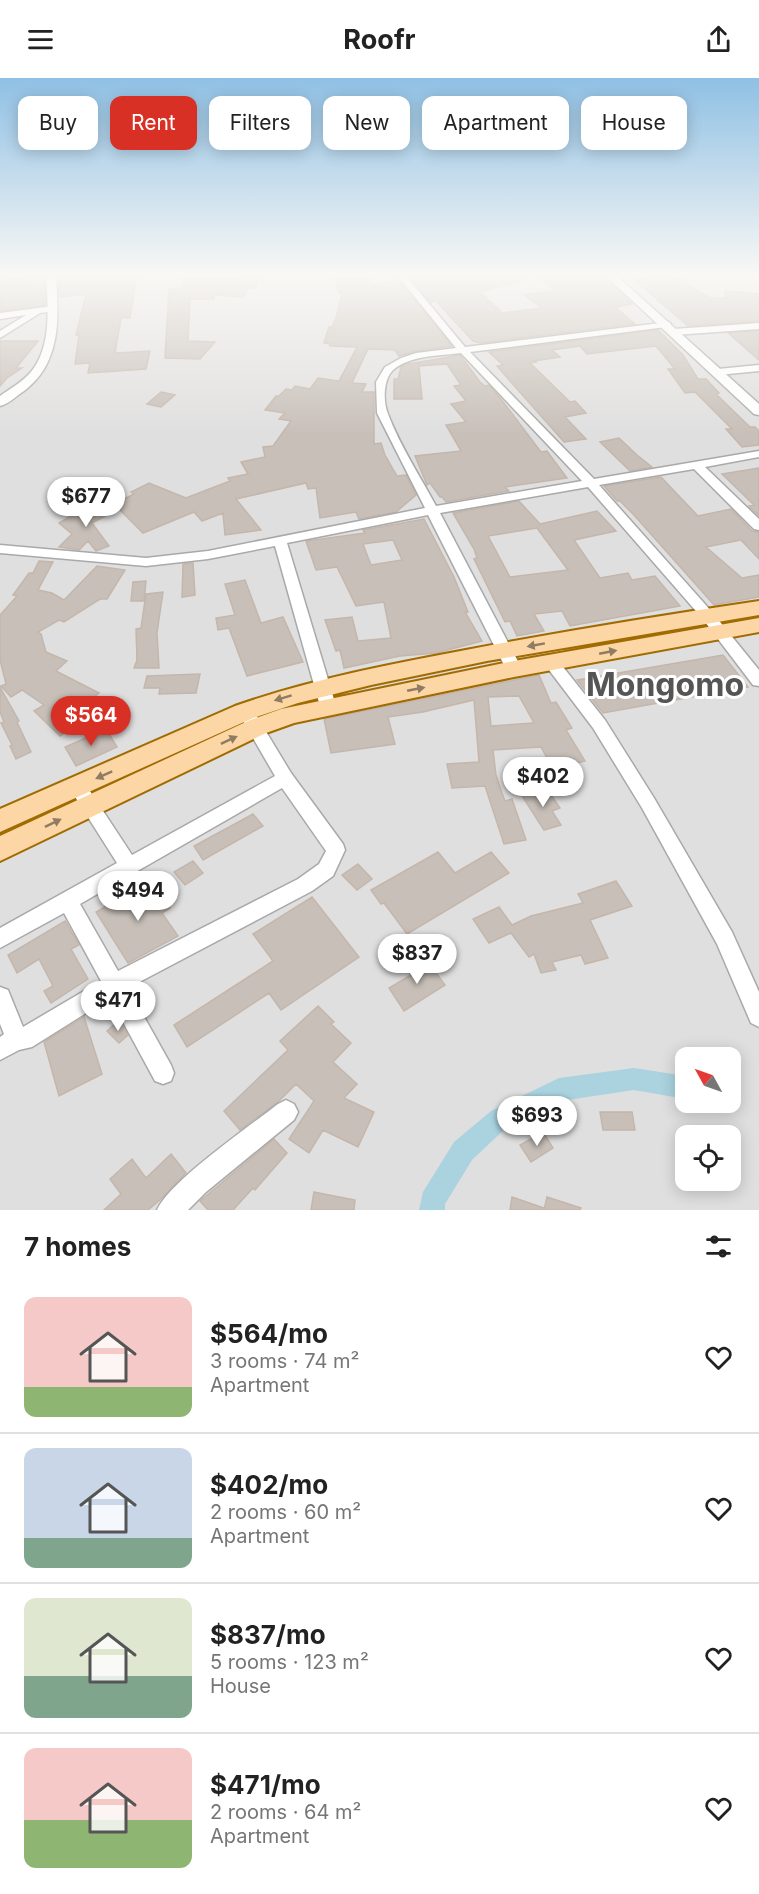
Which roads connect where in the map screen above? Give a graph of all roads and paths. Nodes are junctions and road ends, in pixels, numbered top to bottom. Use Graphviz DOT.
graph roads {
  1 [pos="50,329"];
  2 [pos="445,329"];
  3 [pos="662,329"];
  4 [pos="671,329"];
  5 [pos="462,349"];
  6 [pos="759,368"];
  7 [pos="718,372"];
  8 [pos="0,402"];
  9 [pos="759,411"];
  10 [pos="759,454"];
  11 [pos="697,465"];
  12 [pos="592,484"];
  13 [pos="433,510"];
  14 [pos="759,526"];
  15 [pos="280,541"];
  16 [pos="0,549"];
  17 [pos="759,608"];
  18 [pos="713,623"];
  19 [pos="759,625"];
  20 [pos="508,660"];
  21 [pos="551,662"];
  22 [pos="759,681"];
  23 [pos="325,697"];
  24 [pos="251,719"];
  25 [pos="285,778"];
  26 [pos="85,796"];
  27 [pos="0,821"];
  28 [pos="0,849"];
  29 [pos="129,866"];
  30 [pos="68,901"];
  31 [pos="0,939"];
  32 [pos="115,984"];
  33 [pos="0,997"];
  34 [pos="759,1016"];
  35 [pos="8,1044"];
  36 [pos="163,1073"];
  37 [pos="286,1112"];
  38 [pos="170,1210"];
  1 -- 8 [label="street"];
  2 -- 5 [label="street"];
  3 -- 5 [label="street"];
  4 -- 7 [label="street"];
  5 -- 12 [label="street"];
  5 -- 13 [label="street"];
  6 -- 7 [label="street"];
  7 -- 9 [label="street"];
  10 -- 11 [label="street"];
  11 -- 12 [label="street"];
  11 -- 14 [label="street"];
  12 -- 13 [label="street"];
  12 -- 18 [label="street"];
  13 -- 15 [label="street"];
  13 -- 20 [label="street"];
  15 -- 16 [label="street"];
  15 -- 23 [label="street"];
  17 -- 18 [label="main road"];
  18 -- 19 [label="main road"];
  18 -- 20 [label="main road, one-way"];
  21 -- 18 [label="main road, one-way"];
  18 -- 22 [label="street"];
  20 -- 21 [label="main road"];
  20 -- 23 [label="main road"];
  21 -- 34 [label="street"];
  23 -- 24 [label="main road"];
  24 -- 25 [label="street"];
  24 -- 26 [label="main road"];
  25 -- 29 [label="street"];
  25 -- 32 [label="street"];
  26 -- 27 [label="main road"];
  28 -- 26 [label="main road, one-way"];
  26 -- 29 [label="street"];
  29 -- 30 [label="street"];
  30 -- 31 [label="street"];
  30 -- 32 [label="street"];
  32 -- 35 [label="street"];
  32 -- 36 [label="street"];
  33 -- 35 [label="street"];
  37 -- 38 [label="street"];
}
